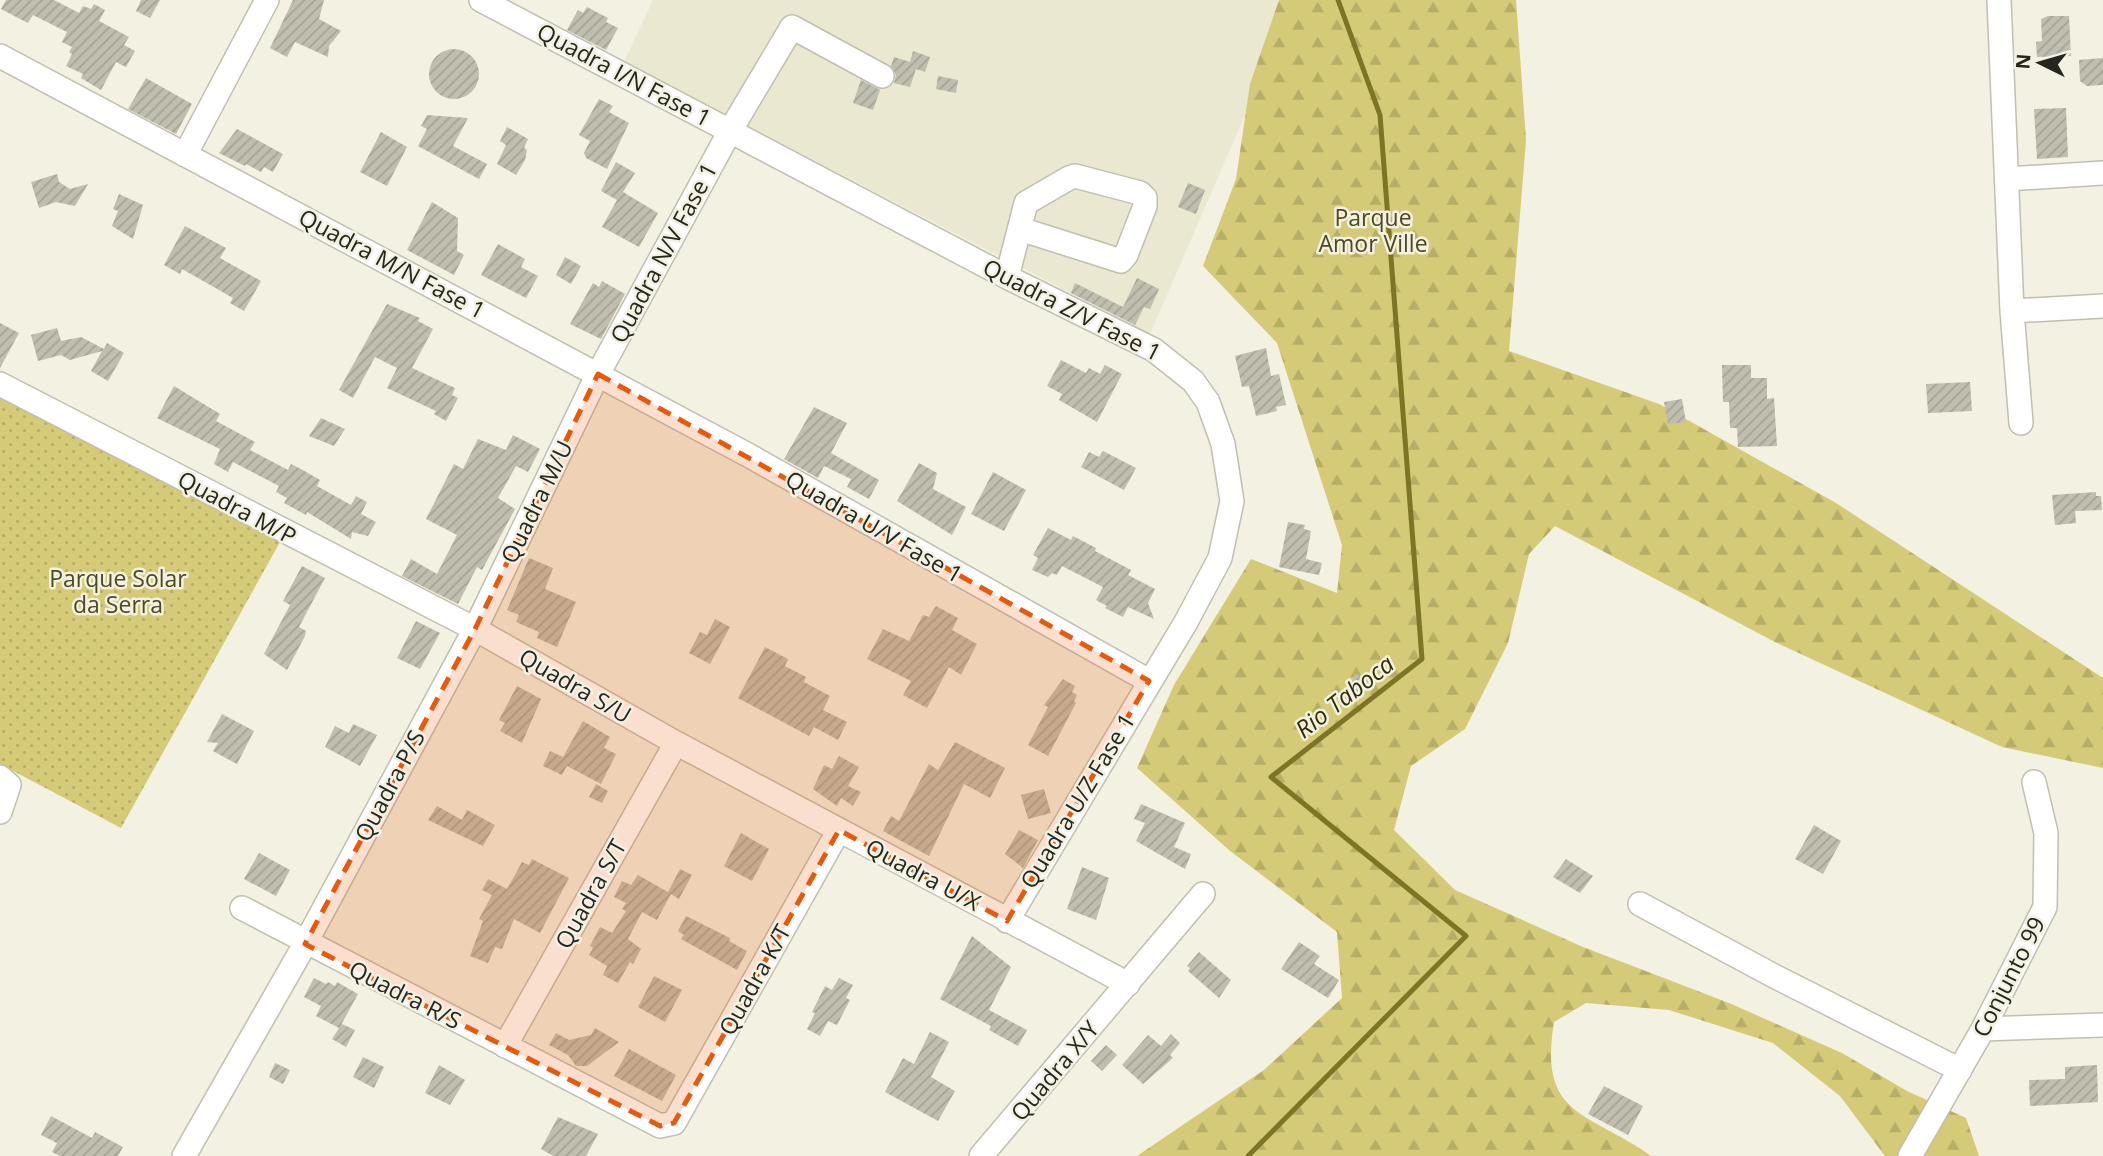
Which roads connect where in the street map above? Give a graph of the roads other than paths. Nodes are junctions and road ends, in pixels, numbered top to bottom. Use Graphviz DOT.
graph roads {
  1 [pos="267,0"];
  2 [pos="481,0"];
  3 [pos="1999,0"];
  4 [pos="0,56"];
  5 [pos="882,76"];
  6 [pos="730,131"];
  7 [pos="185,155"];
  8 [pos="2103,173"];
  9 [pos="2007,179"];
  10 [pos="1020,229"];
  11 [pos="1007,277"];
  12 [pos="2103,306"];
  13 [pos="2012,310"];
  14 [pos="598,374"];
  15 [pos="0,384"];
  16 [pos="2021,423"];
  17 [pos="475,629"];
  18 [pos="1149,681"];
  19 [pos="676,743"];
  20 [pos="4,781"];
  21 [pos="2034,782"];
  22 [pos="0,812"];
  23 [pos="839,830"];
  24 [pos="1203,894"];
  25 [pos="1640,904"];
  26 [pos="242,908"];
  27 [pos="1007,921"];
  28 [pos="305,944"];
  29 [pos="1128,984"];
  30 [pos="2103,1026"];
  31 [pos="1983,1029"];
  32 [pos="505,1046"];
  33 [pos="1960,1070"];
  34 [pos="667,1126"];
  35 [pos="184,1156"];
  36 [pos="981,1156"];
  37 [pos="1910,1156"];
  1 -- 7 [label="street"];
  2 -- 6 [label="street, Quadra I/N Fase 1"];
  3 -- 9 [label="street"];
  4 -- 7 [label="street, Quadra M/N Fase 1"];
  5 -- 6 [label="street, Quadra N/V Fase 1"];
  6 -- 11 [label="street, Quadra Z/V Fase 1"];
  6 -- 14 [label="street, Quadra N/V Fase 1"];
  7 -- 14 [label="street, Quadra M/N Fase 1"];
  8 -- 9 [label="street"];
  9 -- 13 [label="street"];
  10 -- 10 [label="street"];
  10 -- 11 [label="street"];
  11 -- 18 [label="street, Quadra Z/V Fase 1"];
  12 -- 13 [label="street"];
  13 -- 16 [label="street"];
  14 -- 17 [label="street, Quadra M/U"];
  14 -- 18 [label="street, Quadra U/V Fase 1"];
  15 -- 17 [label="street, Quadra M/P"];
  17 -- 19 [label="street, Quadra S/U"];
  17 -- 28 [label="street, Quadra P/S"];
  18 -- 27 [label="street, Quadra U/Z Fase 1"];
  19 -- 23 [label="street, Quadra S/U"];
  19 -- 32 [label="street, Quadra S/T"];
  20 -- 22 [label="street"];
  21 -- 31 [label="street, Conjunto 99"];
  23 -- 27 [label="street, Quadra U/X"];
  23 -- 34 [label="street, Quadra K/T"];
  24 -- 29 [label="street, Quadra X/Y"];
  25 -- 33 [label="street"];
  26 -- 28 [label="street, Quadra R/S"];
  27 -- 29 [label="street, Quadra U/X"];
  28 -- 32 [label="street, Quadra R/S"];
  28 -- 35 [label="street, Quadra P/S"];
  29 -- 36 [label="street, Quadra X/Y"];
  30 -- 31 [label="street"];
  31 -- 33 [label="street, Conjunto 99"];
  32 -- 34 [label="street, Quadra R/S"];
  33 -- 37 [label="street, Conjunto 99"];
}
